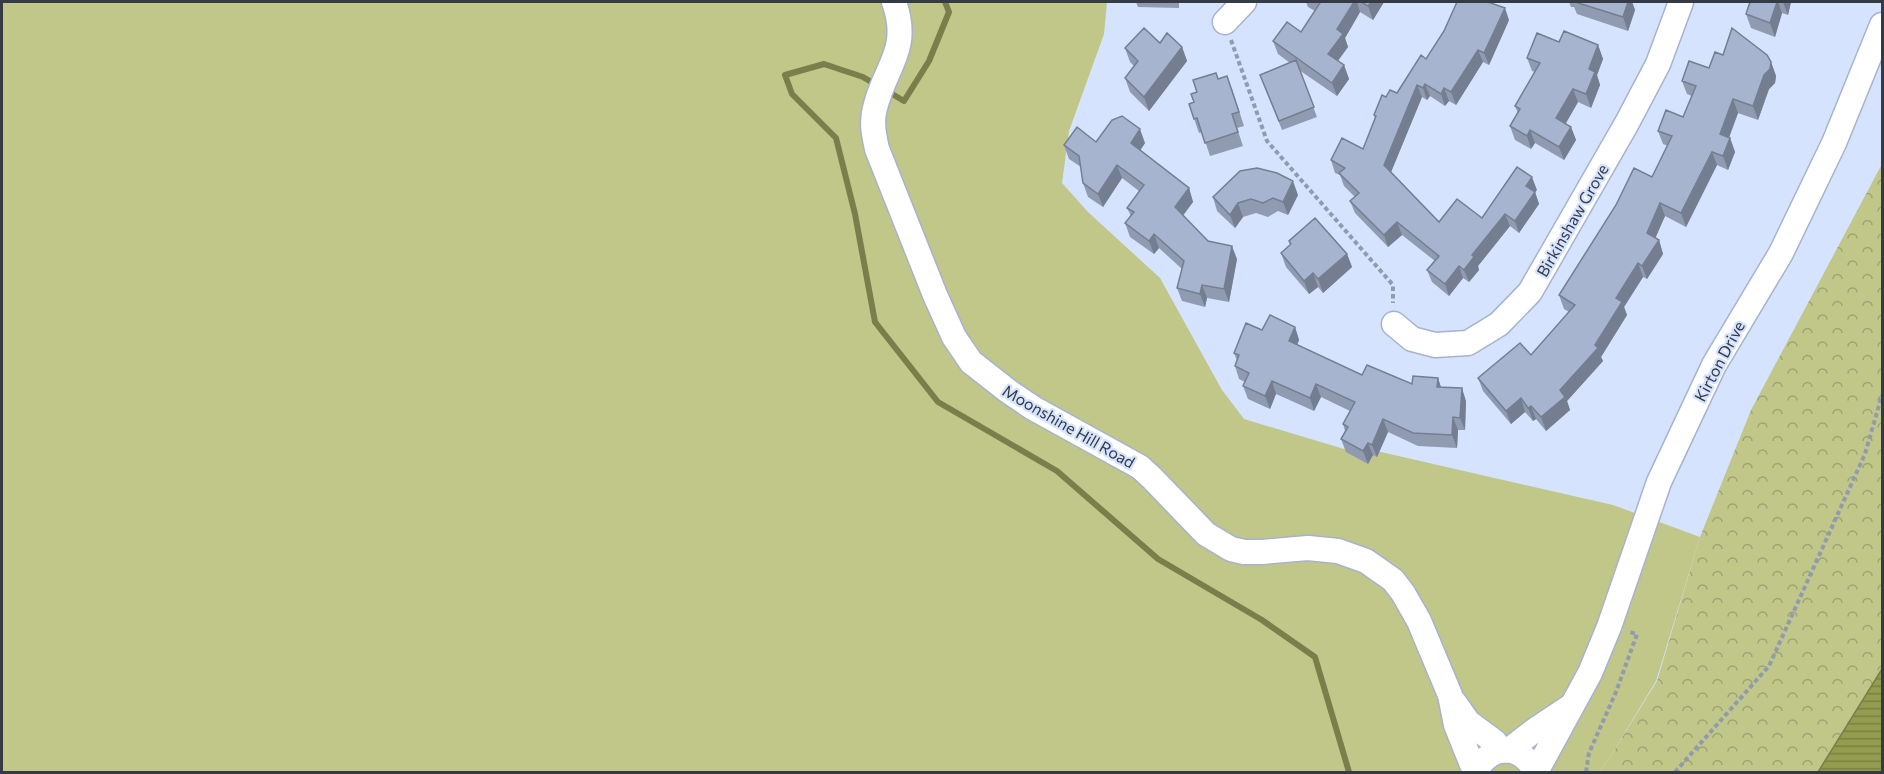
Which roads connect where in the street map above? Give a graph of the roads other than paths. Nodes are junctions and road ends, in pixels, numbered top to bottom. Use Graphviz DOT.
graph roads {
  1 [pos="894,2"];
  2 [pos="1244,2"];
  3 [pos="1681,2"];
  4 [pos="1225,22"];
  5 [pos="1882,25"];
  6 [pos="1394,324"];
  7 [pos="1450,695"];
  8 [pos="1572,705"];
  9 [pos="1506,750"];
  10 [pos="1475,772"];
  11 [pos="1535,772"];
  1 -- 7 [label="street, Moonshine Hill Road"];
  2 -- 4 [label="street"];
  3 -- 6 [label="street, Birkinshaw Grove"];
  5 -- 8 [label="street, Kirton Drive"];
  7 -- 9 [label="street, Moonshine Hill Road"];
  7 -- 10 [label="street, Moonshine Hill Road"];
  8 -- 9 [label="street, Kirton Drive"];
  8 -- 11 [label="street, Kirton Drive"];
  9 -- 10 [label="street, Kirton Drive"];
  9 -- 11 [label="street, Moonshine Hill Road"];
}
